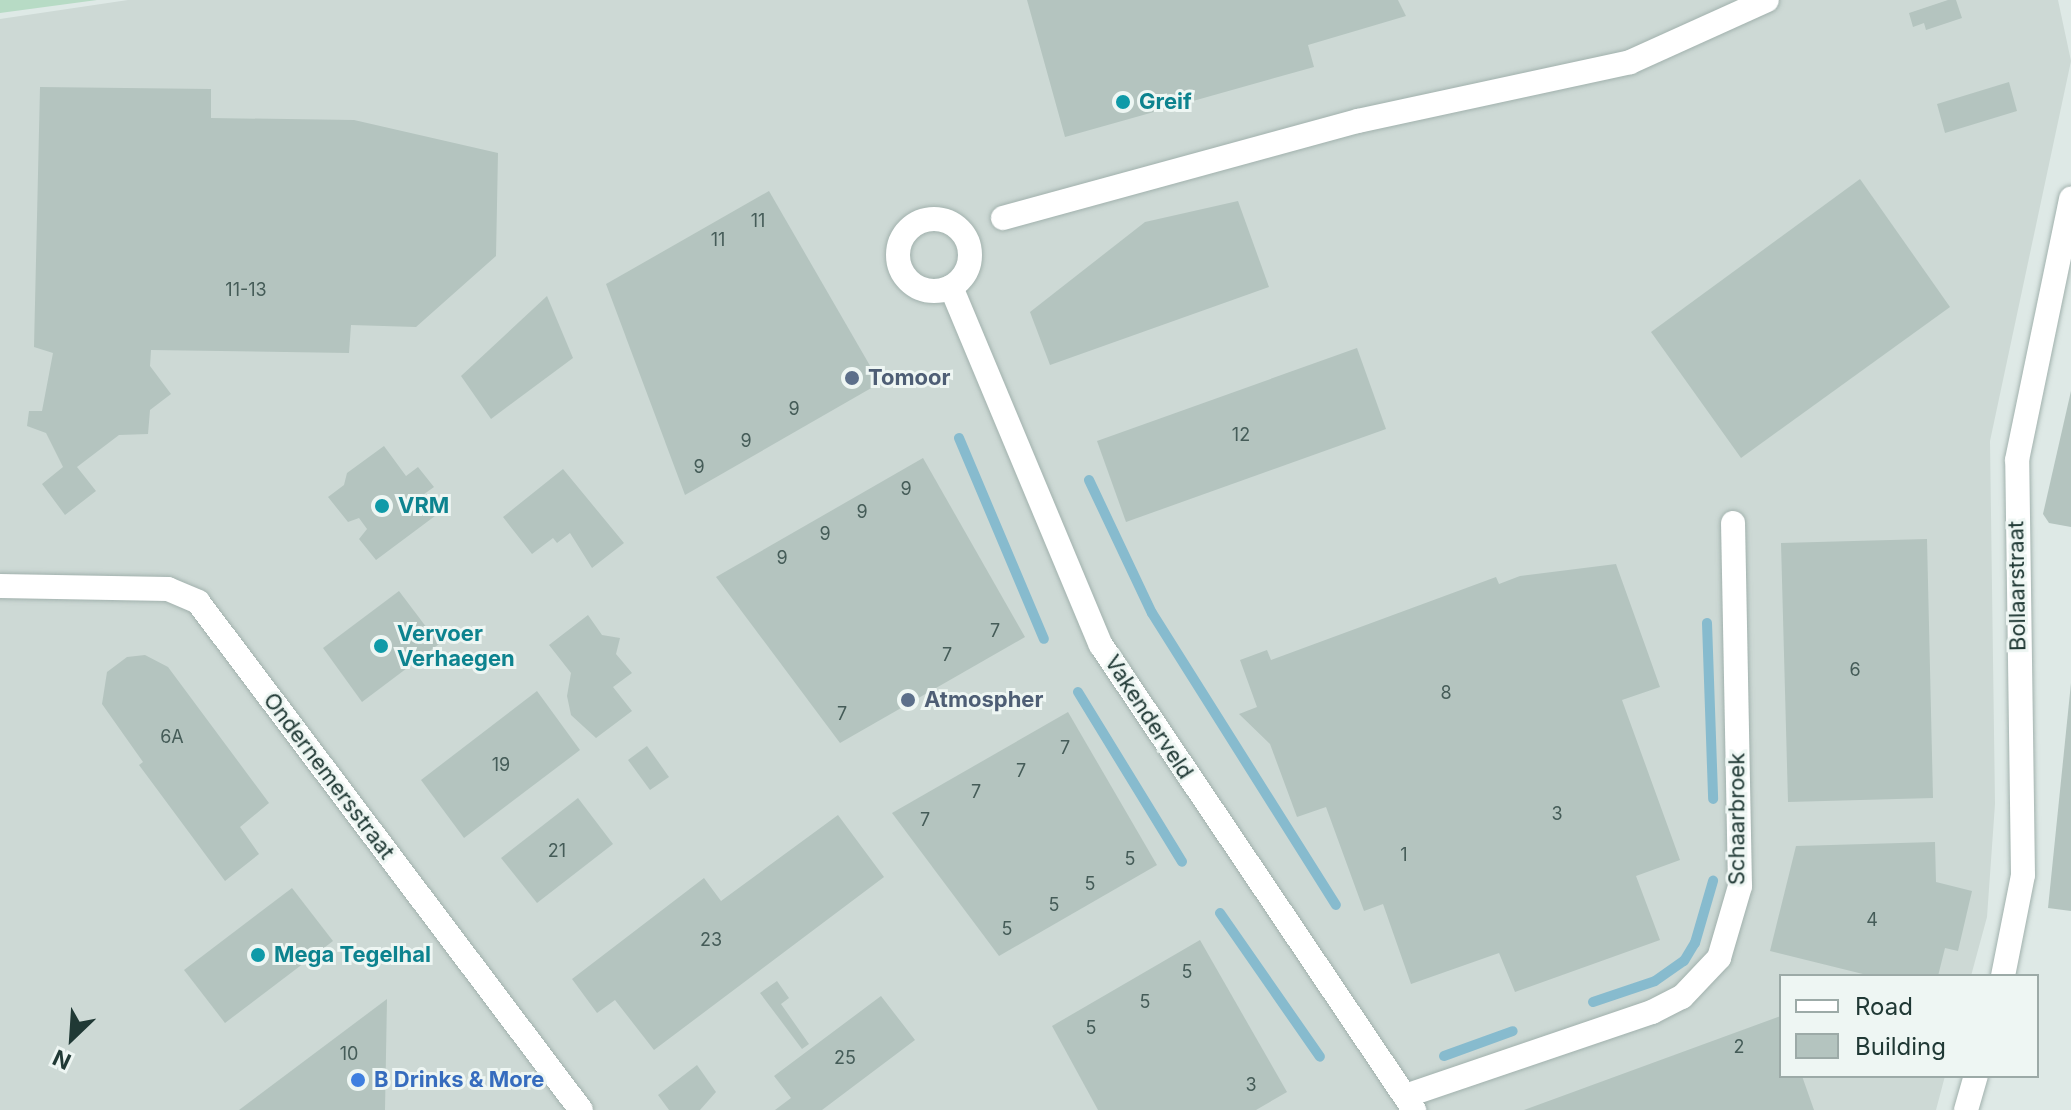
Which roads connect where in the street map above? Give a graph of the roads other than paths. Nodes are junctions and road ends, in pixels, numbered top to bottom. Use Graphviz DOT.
graph roads {
  1 [pos="1767,0"];
  2 [pos="2071,199"];
  3 [pos="1003,218"];
  4 [pos="951,287"];
  5 [pos="1733,523"];
  6 [pos="0,586"];
  7 [pos="2003,974"];
  8 [pos="1975,1078"];
  9 [pos="1411,1103"];
  10 [pos="581,1110"];
  11 [pos="1966,1110"];
  1 -- 3 [label="street"];
  2 -- 7 [label="street, Bollaarstraat"];
  4 -- 9 [label="street, Vakenderveld"];
  5 -- 9 [label="street, Schaarbroek"];
  6 -- 10 [label="street, Ondernemersstraat"];
  8 -- 11 [label="street"];
}
